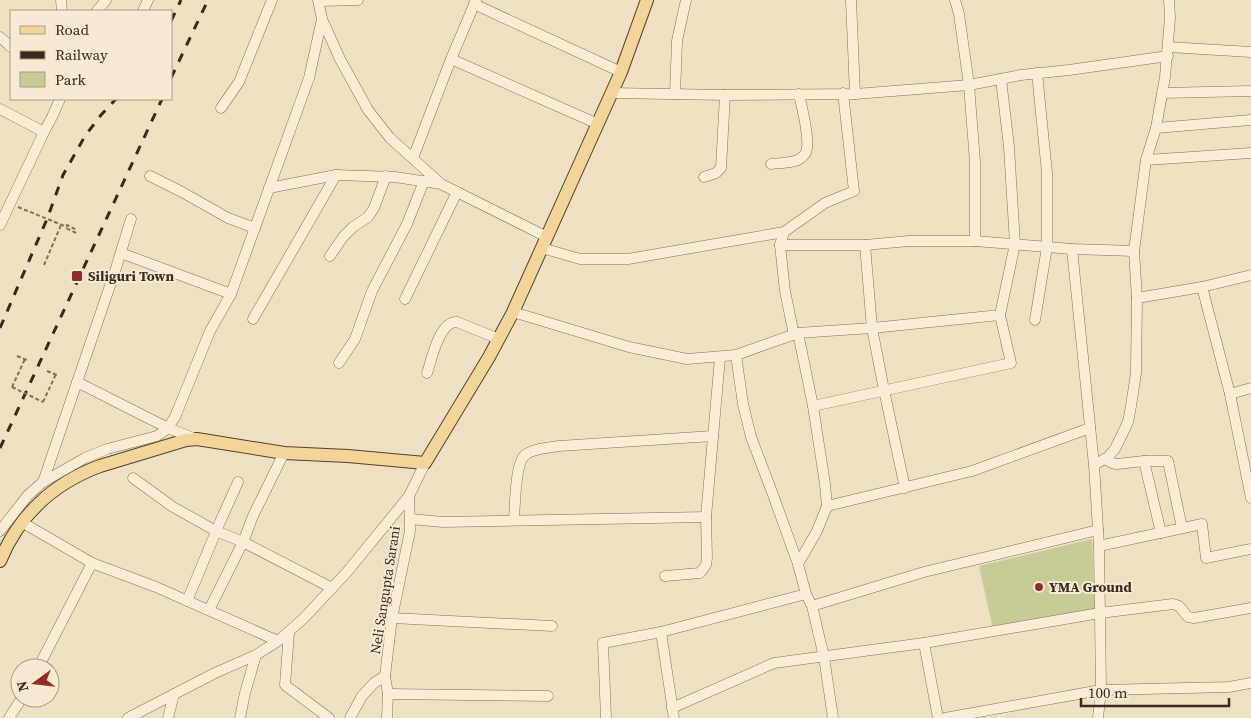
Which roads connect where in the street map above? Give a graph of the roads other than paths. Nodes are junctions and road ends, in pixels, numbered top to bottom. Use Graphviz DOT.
graph roads {
  1 [pos="106,0"];
  2 [pos="272,0"];
  3 [pos="318,0"];
  4 [pos="334,0"];
  5 [pos="358,0"];
  6 [pos="647,0"];
  7 [pos="686,0"];
  8 [pos="852,0"];
  9 [pos="955,0"];
  10 [pos="1169,0"];
  11 [pos="475,2"];
  12 [pos="98,10"];
  13 [pos="322,19"];
  14 [pos="0,37"];
  15 [pos="10,46"];
  16 [pos="1168,52"];
  17 [pos="1251,52"];
  18 [pos="450,58"];
  19 [pos="621,72"];
  20 [pos="1037,73"];
  21 [pos="1001,79"];
  22 [pos="969,85"];
  23 [pos="1251,91"];
  24 [pos="843,93"];
  25 [pos="612,94"];
  26 [pos="675,94"];
  27 [pos="799,94"];
  28 [pos="855,94"];
  29 [pos="1162,94"];
  30 [pos="725,95"];
  31 [pos="60,100"];
  32 [pos="221,108"];
  33 [pos="0,109"];
  34 [pos="1251,120"];
  35 [pos="598,124"];
  36 [pos="1156,128"];
  37 [pos="44,132"];
  38 [pos="1251,153"];
  39 [pos="413,158"];
  40 [pos="1146,160"];
  41 [pos="771,164"];
  42 [pos="336,174"];
  43 [pos="150,176"];
  44 [pos="386,176"];
  45 [pos="704,177"];
  46 [pos="424,181"];
  47 [pos="441,184"];
  48 [pos="269,188"];
  49 [pos="457,192"];
  50 [pos="131,219"];
  51 [pos="0,225"];
  52 [pos="255,228"];
  53 [pos="784,232"];
  54 [pos="975,241"];
  55 [pos="544,243"];
  56 [pos="865,244"];
  57 [pos="1015,244"];
  58 [pos="780,245"];
  59 [pos="1047,246"];
  60 [pos="1072,249"];
  61 [pos="1134,251"];
  62 [pos="121,253"];
  63 [pos="330,256"];
  64 [pos="1251,275"];
  65 [pos="1202,287"];
  66 [pos="231,294"];
  67 [pos="1137,298"];
  68 [pos="405,299"];
  69 [pos="513,312"];
  70 [pos="1000,315"];
  71 [pos="253,319"];
  72 [pos="1035,320"];
  73 [pos="872,328"];
  74 [pos="796,334"];
  75 [pos="499,339"];
  76 [pos="736,355"];
  77 [pos="720,357"];
  78 [pos="339,363"];
  79 [pos="427,373"];
  80 [pos="77,382"];
  81 [pos="1251,388"];
  82 [pos="884,390"];
  83 [pos="1230,394"];
  84 [pos="813,406"];
  85 [pos="168,428"];
  86 [pos="1090,428"];
  87 [pos="713,436"];
  88 [pos="197,439"];
  89 [pos="1246,449"];
  90 [pos="284,453"];
  91 [pos="1106,459"];
  92 [pos="1144,461"];
  93 [pos="425,463"];
  94 [pos="1094,465"];
  95 [pos="133,478"];
  96 [pos="42,482"];
  97 [pos="238,482"];
  98 [pos="905,488"];
  99 [pos="1251,494"];
  100 [pos="409,496"];
  101 [pos="827,506"];
  102 [pos="706,517"];
  103 [pos="410,518"];
  104 [pos="514,520"];
  105 [pos="25,524"];
  106 [pos="1182,528"];
  107 [pos="1098,530"];
  108 [pos="0,531"];
  109 [pos="216,531"];
  110 [pos="1161,532"];
  111 [pos="243,542"];
  112 [pos="1099,546"];
  113 [pos="1251,549"];
  114 [pos="0,561"];
  115 [pos="92,563"];
  116 [pos="798,564"];
  117 [pos="664,576"];
  118 [pos="332,588"];
  119 [pos="806,594"];
  120 [pos="187,601"];
  121 [pos="812,606"];
  122 [pos="1251,608"];
  123 [pos="209,610"];
  124 [pos="1100,613"];
  125 [pos="392,618"];
  126 [pos="552,626"];
  127 [pos="289,632"];
  128 [pos="661,632"];
  129 [pos="278,641"];
  130 [pos="924,643"];
  131 [pos="256,655"];
  132 [pos="824,657"];
  133 [pos="43,658"];
  134 [pos="386,676"];
  135 [pos="1251,684"];
  136 [pos="1101,690"];
  137 [pos="174,694"];
  138 [pos="388,694"];
  139 [pos="548,696"];
  140 [pos="673,713"];
  141 [pos="128,718"];
  142 [pos="168,718"];
  143 [pos="240,718"];
  144 [pos="329,718"];
  145 [pos="350,718"];
  146 [pos="387,718"];
  147 [pos="606,718"];
  148 [pos="833,718"];
  149 [pos="938,718"];
  150 [pos="945,718"];
  151 [pos="1098,718"];
  1 -- 12 [label="street"];
  2 -- 32 [label="street"];
  3 -- 4 [label="street"];
  3 -- 13 [label="street"];
  4 -- 5 [label="street"];
  6 -- 19 [label="main road"];
  7 -- 26 [label="street"];
  8 -- 28 [label="street"];
  9 -- 22 [label="street"];
  10 -- 16 [label="street"];
  11 -- 18 [label="street"];
  11 -- 19 [label="street"];
  13 -- 39 [label="street"];
  13 -- 48 [label="street"];
  14 -- 15 [label="street"];
  16 -- 17 [label="street"];
  16 -- 20 [label="street"];
  16 -- 29 [label="street"];
  18 -- 35 [label="street"];
  18 -- 39 [label="street"];
  19 -- 25 [label="main road"];
  20 -- 21 [label="street"];
  20 -- 59 [label="street"];
  21 -- 22 [label="street"];
  21 -- 57 [label="street"];
  22 -- 28 [label="street"];
  22 -- 54 [label="street"];
  23 -- 29 [label="street"];
  24 -- 27 [label="street"];
  24 -- 28 [label="street"];
  24 -- 53 [label="street"];
  25 -- 26 [label="street"];
  25 -- 35 [label="main road"];
  26 -- 30 [label="street"];
  27 -- 30 [label="street"];
  27 -- 41 [label="street"];
  29 -- 36 [label="street"];
  30 -- 45 [label="street"];
  31 -- 37 [label="street"];
  33 -- 37 [label="street"];
  34 -- 36 [label="street"];
  35 -- 55 [label="main road"];
  36 -- 40 [label="street"];
  37 -- 51 [label="street"];
  38 -- 40 [label="street"];
  39 -- 47 [label="street"];
  40 -- 61 [label="street"];
  42 -- 44 [label="street"];
  42 -- 48 [label="street"];
  42 -- 71 [label="street"];
  43 -- 52 [label="street"];
  44 -- 46 [label="street"];
  44 -- 63 [label="street"];
  46 -- 47 [label="street"];
  46 -- 78 [label="street"];
  47 -- 49 [label="street"];
  48 -- 52 [label="street"];
  49 -- 55 [label="street"];
  49 -- 68 [label="street"];
  50 -- 62 [label="street"];
  52 -- 66 [label="street"];
  53 -- 55 [label="street"];
  53 -- 58 [label="street"];
  54 -- 56 [label="street"];
  54 -- 57 [label="street"];
  55 -- 69 [label="main road"];
  56 -- 58 [label="street"];
  56 -- 73 [label="street"];
  57 -- 59 [label="street"];
  57 -- 70 [label="street"];
  58 -- 74 [label="street"];
  59 -- 60 [label="street"];
  59 -- 72 [label="street"];
  60 -- 61 [label="street"];
  60 -- 86 [label="street"];
  61 -- 67 [label="street"];
  62 -- 66 [label="street"];
  62 -- 80 [label="street"];
  64 -- 65 [label="street"];
  65 -- 67 [label="street"];
  65 -- 83 [label="street"];
  66 -- 85 [label="street"];
  67 -- 91 [label="street"];
  69 -- 75 [label="main road"];
  69 -- 77 [label="street"];
  70 -- 73 [label="street"];
  70 -- 82 [label="street"];
  73 -- 74 [label="street"];
  73 -- 82 [label="street"];
  74 -- 76 [label="street"];
  74 -- 84 [label="street"];
  75 -- 79 [label="street"];
  75 -- 93 [label="main road"];
  76 -- 77 [label="street"];
  76 -- 116 [label="street"];
  77 -- 87 [label="street"];
  80 -- 85 [label="street"];
  80 -- 96 [label="street"];
  81 -- 83 [label="street"];
  82 -- 84 [label="street"];
  82 -- 98 [label="street"];
  83 -- 89 [label="street"];
  84 -- 101 [label="street"];
  85 -- 88 [label="street"];
  85 -- 96 [label="street"];
  86 -- 94 [label="street"];
  86 -- 98 [label="street"];
  87 -- 102 [label="street"];
  87 -- 104 [label="street"];
  88 -- 90 [label="main road"];
  88 -- 114 [label="main road"];
  89 -- 99 [label="street"];
  90 -- 93 [label="main road"];
  90 -- 111 [label="street"];
  91 -- 92 [label="street"];
  91 -- 94 [label="street"];
  92 -- 106 [label="street"];
  92 -- 110 [label="street"];
  93 -- 100 [label="street"];
  94 -- 107 [label="street"];
  95 -- 109 [label="street"];
  96 -- 108 [label="street"];
  97 -- 109 [label="street"];
  98 -- 101 [label="street"];
  100 -- 103 [label="street, Neli Sangupta Sarani"];
  100 -- 118 [label="street"];
  101 -- 116 [label="street"];
  102 -- 104 [label="street"];
  102 -- 117 [label="street"];
  103 -- 104 [label="street"];
  103 -- 125 [label="street, Neli Sangupta Sarani"];
  105 -- 115 [label="street"];
  106 -- 110 [label="street"];
  106 -- 113 [label="street"];
  107 -- 112 [label="street"];
  107 -- 121 [label="street"];
  109 -- 111 [label="street"];
  109 -- 120 [label="street"];
  110 -- 112 [label="street"];
  111 -- 118 [label="street"];
  111 -- 123 [label="street"];
  112 -- 124 [label="street"];
  115 -- 120 [label="street"];
  115 -- 133 [label="street"];
  116 -- 119 [label="street"];
  118 -- 127 [label="street"];
  119 -- 121 [label="street"];
  119 -- 128 [label="street"];
  120 -- 123 [label="street"];
  121 -- 132 [label="street"];
  122 -- 124 [label="street"];
  123 -- 129 [label="street"];
  124 -- 130 [label="street"];
  124 -- 136 [label="street"];
  125 -- 126 [label="street"];
  125 -- 134 [label="street, Neli Sangupta Sarani"];
  127 -- 129 [label="street"];
  127 -- 144 [label="street"];
  128 -- 140 [label="street"];
  128 -- 147 [label="street"];
  129 -- 131 [label="street"];
  130 -- 132 [label="street"];
  130 -- 149 [label="street"];
  131 -- 137 [label="street"];
  131 -- 143 [label="street"];
  132 -- 140 [label="street"];
  132 -- 148 [label="street"];
  134 -- 138 [label="street, Neli Sangupta Sarani"];
  134 -- 145 [label="street"];
  135 -- 136 [label="street"];
  136 -- 150 [label="street"];
  136 -- 151 [label="street"];
  137 -- 141 [label="street"];
  137 -- 142 [label="street"];
  138 -- 139 [label="street"];
  138 -- 146 [label="street, Neli Sangupta Sarani"];
}
